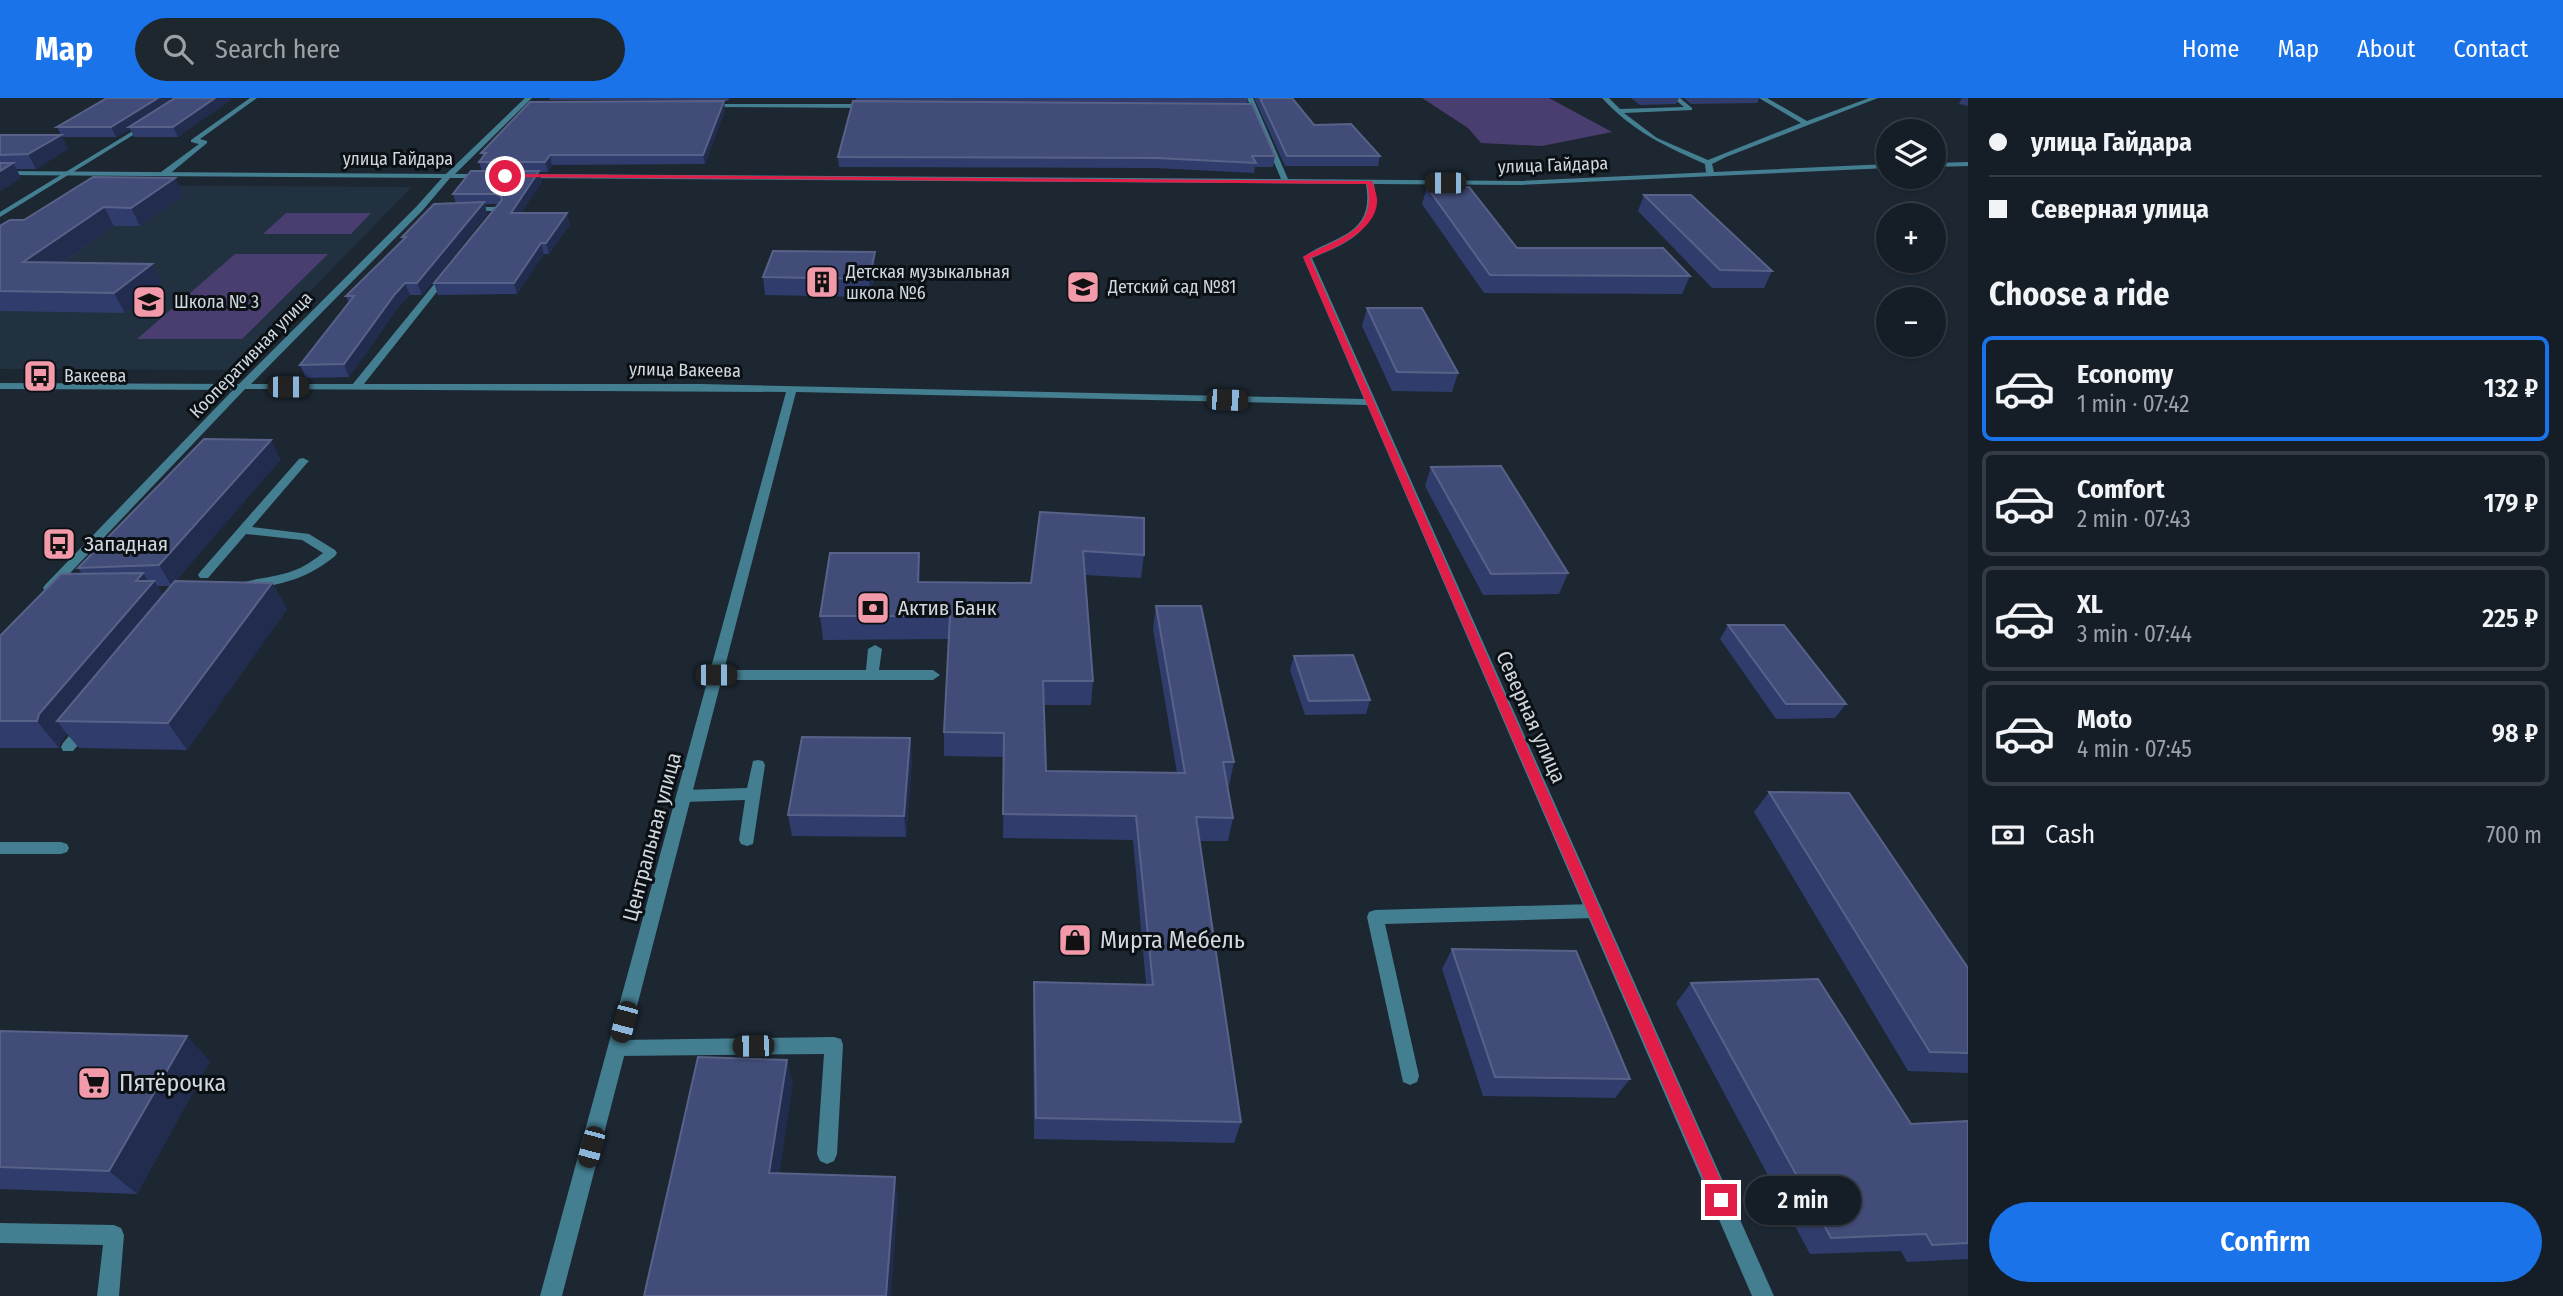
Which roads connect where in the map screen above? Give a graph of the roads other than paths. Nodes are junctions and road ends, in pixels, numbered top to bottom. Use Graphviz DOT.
graph roads {
  1 [pos="254,98"];
  2 [pos="1250,98"];
  3 [pos="1605,98"];
  4 [pos="1676,98"];
  5 [pos="1762,98"];
  6 [pos="1875,98"];
  7 [pos="527,101"];
  8 [pos="538,104"];
  9 [pos="703,105"];
  10 [pos="883,107"];
  11 [pos="1241,109"];
  12 [pos="1255,109"];
  13 [pos="1620,111"];
  14 [pos="156,119"];
  15 [pos="1807,124"];
  16 [pos="1968,164"];
  17 [pos="1946,165"];
  18 [pos="1876,166"];
  19 [pos="1709,168"];
  20 [pos="0,173"];
  21 [pos="68,173"];
  22 [pos="164,174"];
  23 [pos="449,176"];
  24 [pos="491,176"];
  25 [pos="519,176"];
  26 [pos="1286,183"];
  27 [pos="1370,183"];
  28 [pos="419,209"];
  29 [pos="433,209"];
  30 [pos="459,209"];
  31 [pos="0,215"];
  32 [pos="482,230"];
  33 [pos="457,262"];
  34 [pos="0,386"];
  35 [pos="242,387"];
  36 [pos="356,387"];
  37 [pos="792,389"];
  38 [pos="1370,402"];
  39 [pos="303,461"];
  40 [pos="243,530"];
  41 [pos="204,575"];
  42 [pos="233,587"];
  43 [pos="50,595"];
  44 [pos="875,649"];
  45 [pos="716,675"];
  46 [pos="872,675"];
  47 [pos="933,675"];
  48 [pos="93,716"];
  49 [pos="68,747"];
  50 [pos="758,765"];
  51 [pos="754,794"];
  52 [pos="684,796"];
  53 [pos="747,840"];
  54 [pos="0,848"];
  55 [pos="61,848"];
  56 [pos="1594,911"];
  57 [pos="618,1048"];
  58 [pos="1410,1076"];
  59 [pos="827,1154"];
  60 [pos="0,1233"];
  61 [pos="108,1296"];
  62 [pos="551,1296"];
  63 [pos="1763,1296"];
  1 -- 22 [label="street"];
  2 -- 12 [label="street"];
  3 -- 13 [label="street"];
  4 -- 13 [label="street"];
  5 -- 15 [label="street"];
  6 -- 15 [label="street"];
  7 -- 8 [label="street"];
  7 -- 23 [label="street, Кооперативная улица"];
  9 -- 10 [label="street"];
  11 -- 12 [label="street"];
  12 -- 26 [label="street"];
  13 -- 19 [label="street"];
  14 -- 21 [label="street"];
  15 -- 19 [label="street"];
  16 -- 17 [label="street"];
  18 -- 19 [label="street, улица Гайдара"];
  19 -- 27 [label="street, улица Гайдара"];
  20 -- 21 [label="street, улица Гайдара"];
  21 -- 22 [label="street, улица Гайдара"];
  21 -- 31 [label="street"];
  22 -- 23 [label="street, улица Гайдара"];
  23 -- 24 [label="street, улица Гайдара"];
  23 -- 28 [label="street, Кооперативная улица"];
  25 -- 26 [label="street, улица Гайдара"];
  26 -- 27 [label="street, улица Гайдара"];
  27 -- 38 [label="street, Северная улица"];
  28 -- 29 [label="street"];
  28 -- 35 [label="street, Кооперативная улица"];
  30 -- 32 [label="street"];
  33 -- 36 [label="street"];
  34 -- 35 [label="street, улица Вакеева"];
  35 -- 36 [label="street, улица Вакеева"];
  35 -- 43 [label="street, Кооперативная улица"];
  36 -- 37 [label="street, улица Вакеева"];
  37 -- 38 [label="street, улица Вакеева"];
  37 -- 45 [label="street, Центральная улица"];
  38 -- 56 [label="street, Северная улица"];
  39 -- 40 [label="street"];
  40 -- 41 [label="street"];
  40 -- 42 [label="street"];
  44 -- 46 [label="street"];
  45 -- 46 [label="street"];
  45 -- 52 [label="street, Центральная улица"];
  46 -- 47 [label="street"];
  48 -- 49 [label="street"];
  50 -- 51 [label="street"];
  51 -- 52 [label="street"];
  51 -- 53 [label="street"];
  52 -- 57 [label="street, Центральная улица"];
  54 -- 55 [label="street"];
  56 -- 58 [label="street"];
  56 -- 63 [label="street, Северная улица"];
  57 -- 59 [label="street"];
  57 -- 62 [label="street, Центральная улица"];
  60 -- 61 [label="street"];
}
